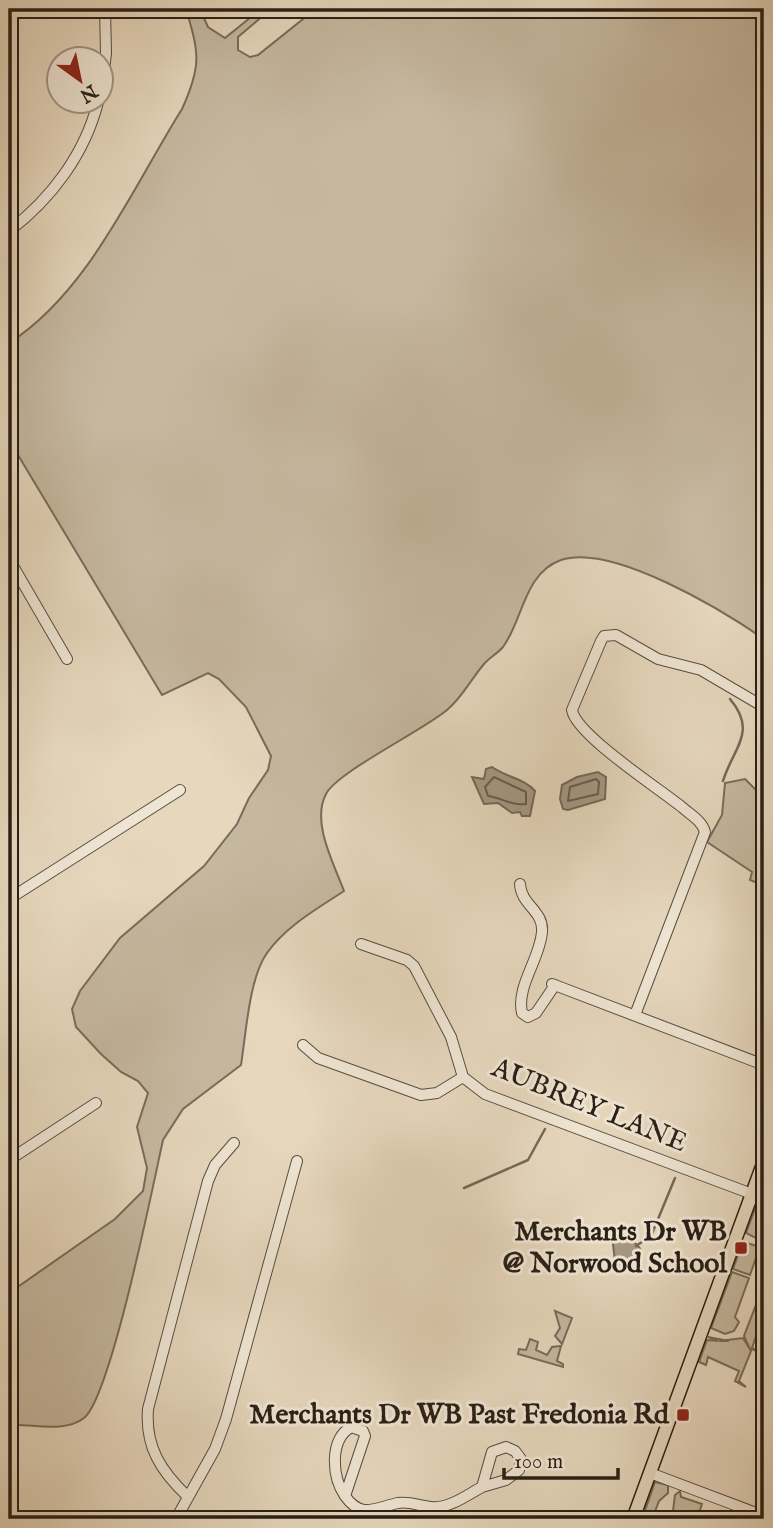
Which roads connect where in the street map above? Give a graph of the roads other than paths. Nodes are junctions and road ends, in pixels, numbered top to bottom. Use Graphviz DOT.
graph roads {
  1 [pos="105,9"];
  2 [pos="106,46"];
  3 [pos="93,116"];
  4 [pos="9,231"];
  5 [pos="9,559"];
  6 [pos="67,659"];
  7 [pos="764,707"];
  8 [pos="180,790"];
  9 [pos="520,884"];
  10 [pos="9,899"];
  11 [pos="361,944"];
  12 [pos="635,1015"];
  13 [pos="303,1045"];
  14 [pos="764,1065"];
  15 [pos="463,1077"];
  16 [pos="96,1103"];
  17 [pos="234,1143"];
  18 [pos="9,1160"];
  19 [pos="297,1161"];
  20 [pos="764,1161"];
  21 [pos="752,1194"];
  22 [pos="650,1473"];
  23 [pos="482,1487"];
  24 [pos="187,1496"];
  25 [pos="345,1496"];
  26 [pos="371,1516"];
  27 [pos="764,1516"];
  28 [pos="9,1518"];
  29 [pos="62,1519"];
  30 [pos="176,1519"];
  31 [pos="633,1519"];
  1 -- 2 [label="street"];
  3 -- 4 [label="street"];
  5 -- 6 [label="street"];
  7 -- 12 [label="street"];
  8 -- 10 [label="street"];
  9 -- 12 [label="street"];
  11 -- 15 [label="street, AUBREY LANE"];
  12 -- 14 [label="street"];
  13 -- 15 [label="street"];
  15 -- 21 [label="street, AUBREY LANE"];
  16 -- 18 [label="street"];
  17 -- 24 [label="street"];
  19 -- 24 [label="street"];
  20 -- 21 [label="main road"];
  21 -- 22 [label="main road"];
  22 -- 27 [label="street"];
  22 -- 31 [label="main road"];
  23 -- 23 [label="street"];
  23 -- 26 [label="street"];
  24 -- 30 [label="street"];
  25 -- 25 [label="street"];
  25 -- 26 [label="street"];
  28 -- 29 [label="street"];
}
